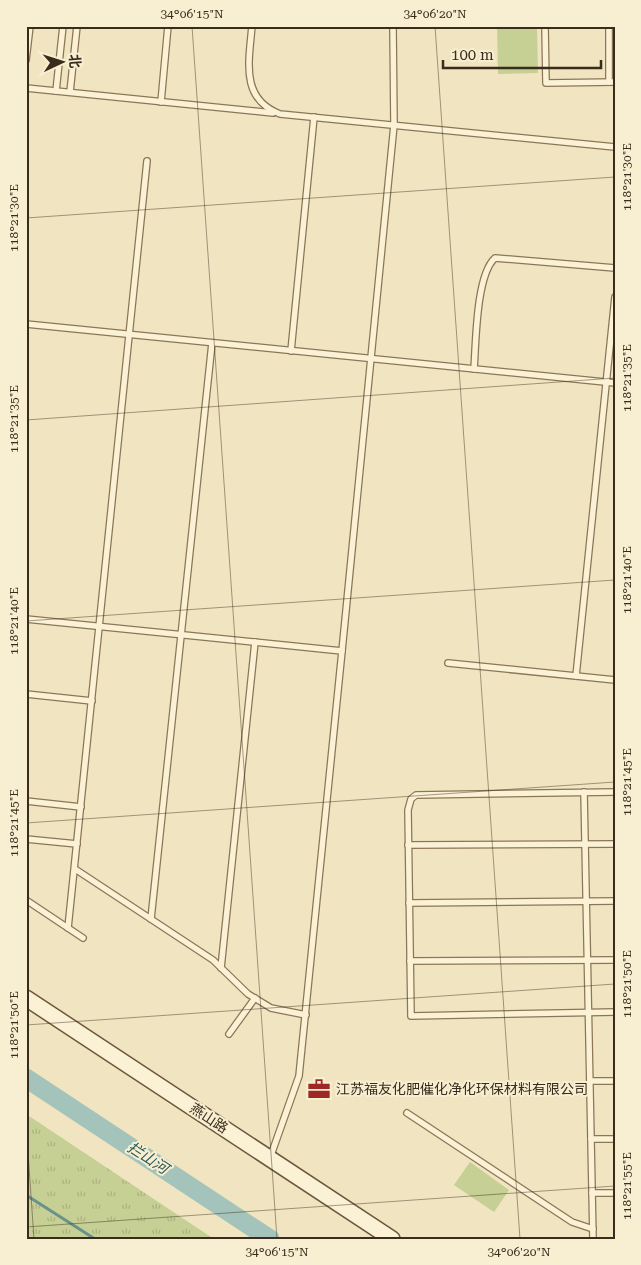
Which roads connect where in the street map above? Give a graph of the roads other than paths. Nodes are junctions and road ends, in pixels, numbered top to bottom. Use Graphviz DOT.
graph roads {
  1 [pos="30,26"];
  2 [pos="63,26"];
  3 [pos="77,26"];
  4 [pos="168,26"];
  5 [pos="252,26"];
  6 [pos="393,26"];
  7 [pos="545,26"];
  8 [pos="609,26"];
  9 [pos="26,60"];
  10 [pos="612,82"];
  11 [pos="26,88"];
  12 [pos="56,91"];
  13 [pos="70,92"];
  14 [pos="161,102"];
  15 [pos="280,114"];
  16 [pos="314,118"];
  17 [pos="394,125"];
  18 [pos="615,147"];
  19 [pos="147,161"];
  20 [pos="615,268"];
  21 [pos="615,297"];
  22 [pos="26,324"];
  23 [pos="129,334"];
  24 [pos="212,342"];
  25 [pos="291,350"];
  26 [pos="371,359"];
  27 [pos="474,369"];
  28 [pos="606,382"];
  29 [pos="615,383"];
  30 [pos="26,619"];
  31 [pos="99,626"];
  32 [pos="181,634"];
  33 [pos="255,642"];
  34 [pos="342,650"];
  35 [pos="448,663"];
  36 [pos="576,676"];
  37 [pos="615,680"];
  38 [pos="26,694"];
  39 [pos="92,701"];
  40 [pos="584,792"];
  41 [pos="615,792"];
  42 [pos="26,801"];
  43 [pos="81,807"];
  44 [pos="26,839"];
  45 [pos="77,844"];
  46 [pos="585,844"];
  47 [pos="615,844"];
  48 [pos="408,845"];
  49 [pos="74,870"];
  50 [pos="26,900"];
  51 [pos="586,901"];
  52 [pos="615,901"];
  53 [pos="409,903"];
  54 [pos="150,919"];
  55 [pos="68,928"];
  56 [pos="83,938"];
  57 [pos="588,960"];
  58 [pos="615,960"];
  59 [pos="410,961"];
  60 [pos="221,968"];
  61 [pos="26,998"];
  62 [pos="254,998"];
  63 [pos="589,1012"];
  64 [pos="615,1012"];
  65 [pos="306,1015"];
  66 [pos="229,1034"];
  67 [pos="590,1081"];
  68 [pos="615,1081"];
  69 [pos="407,1113"];
  70 [pos="591,1139"];
  71 [pos="615,1139"];
  72 [pos="270,1158"];
  73 [pos="615,1193"];
  74 [pos="592,1194"];
  75 [pos="593,1229"];
  76 [pos="392,1239"];
  77 [pos="593,1239"];
  1 -- 9 [label="lane"];
  2 -- 12 [label="lane"];
  3 -- 13 [label="lane"];
  4 -- 14 [label="lane"];
  5 -- 15 [label="lane"];
  6 -- 17 [label="lane"];
  7 -- 10 [label="lane"];
  8 -- 10 [label="lane"];
  11 -- 12 [label="lane"];
  12 -- 13 [label="lane"];
  13 -- 14 [label="lane"];
  14 -- 15 [label="lane"];
  15 -- 16 [label="lane"];
  16 -- 17 [label="lane"];
  16 -- 25 [label="lane"];
  17 -- 18 [label="lane"];
  17 -- 26 [label="lane"];
  19 -- 23 [label="lane"];
  20 -- 27 [label="lane"];
  21 -- 28 [label="lane"];
  22 -- 23 [label="lane"];
  23 -- 24 [label="lane"];
  23 -- 31 [label="lane"];
  24 -- 25 [label="lane"];
  24 -- 32 [label="lane"];
  25 -- 26 [label="lane"];
  26 -- 27 [label="lane"];
  26 -- 34 [label="lane"];
  27 -- 28 [label="lane"];
  28 -- 29 [label="lane"];
  28 -- 36 [label="lane"];
  30 -- 31 [label="lane"];
  31 -- 32 [label="lane"];
  31 -- 39 [label="lane"];
  32 -- 33 [label="lane"];
  32 -- 54 [label="lane"];
  33 -- 34 [label="lane"];
  33 -- 60 [label="lane"];
  34 -- 65 [label="lane"];
  35 -- 36 [label="lane"];
  36 -- 37 [label="lane"];
  38 -- 39 [label="lane"];
  39 -- 43 [label="lane"];
  40 -- 41 [label="lane"];
  40 -- 46 [label="lane"];
  40 -- 48 [label="lane"];
  42 -- 43 [label="lane"];
  43 -- 45 [label="lane"];
  44 -- 45 [label="lane"];
  45 -- 49 [label="lane"];
  46 -- 47 [label="lane"];
  46 -- 48 [label="lane"];
  46 -- 51 [label="lane"];
  48 -- 53 [label="lane"];
  49 -- 54 [label="lane"];
  49 -- 55 [label="lane"];
  50 -- 55 [label="lane"];
  51 -- 52 [label="lane"];
  51 -- 53 [label="lane"];
  51 -- 57 [label="lane"];
  53 -- 59 [label="lane"];
  54 -- 60 [label="lane"];
  55 -- 56 [label="lane"];
  57 -- 58 [label="lane"];
  57 -- 59 [label="lane"];
  57 -- 63 [label="lane"];
  59 -- 63 [label="lane"];
  60 -- 62 [label="lane"];
  61 -- 72 [label="street, 燕山路"];
  62 -- 65 [label="lane"];
  62 -- 66 [label="lane"];
  63 -- 64 [label="lane"];
  63 -- 67 [label="lane"];
  65 -- 72 [label="lane"];
  67 -- 68 [label="lane"];
  67 -- 70 [label="lane"];
  69 -- 75 [label="lane"];
  70 -- 71 [label="lane"];
  70 -- 74 [label="lane"];
  72 -- 76 [label="street, 燕山路"];
  73 -- 74 [label="lane"];
  74 -- 75 [label="lane"];
  75 -- 77 [label="lane"];
}
